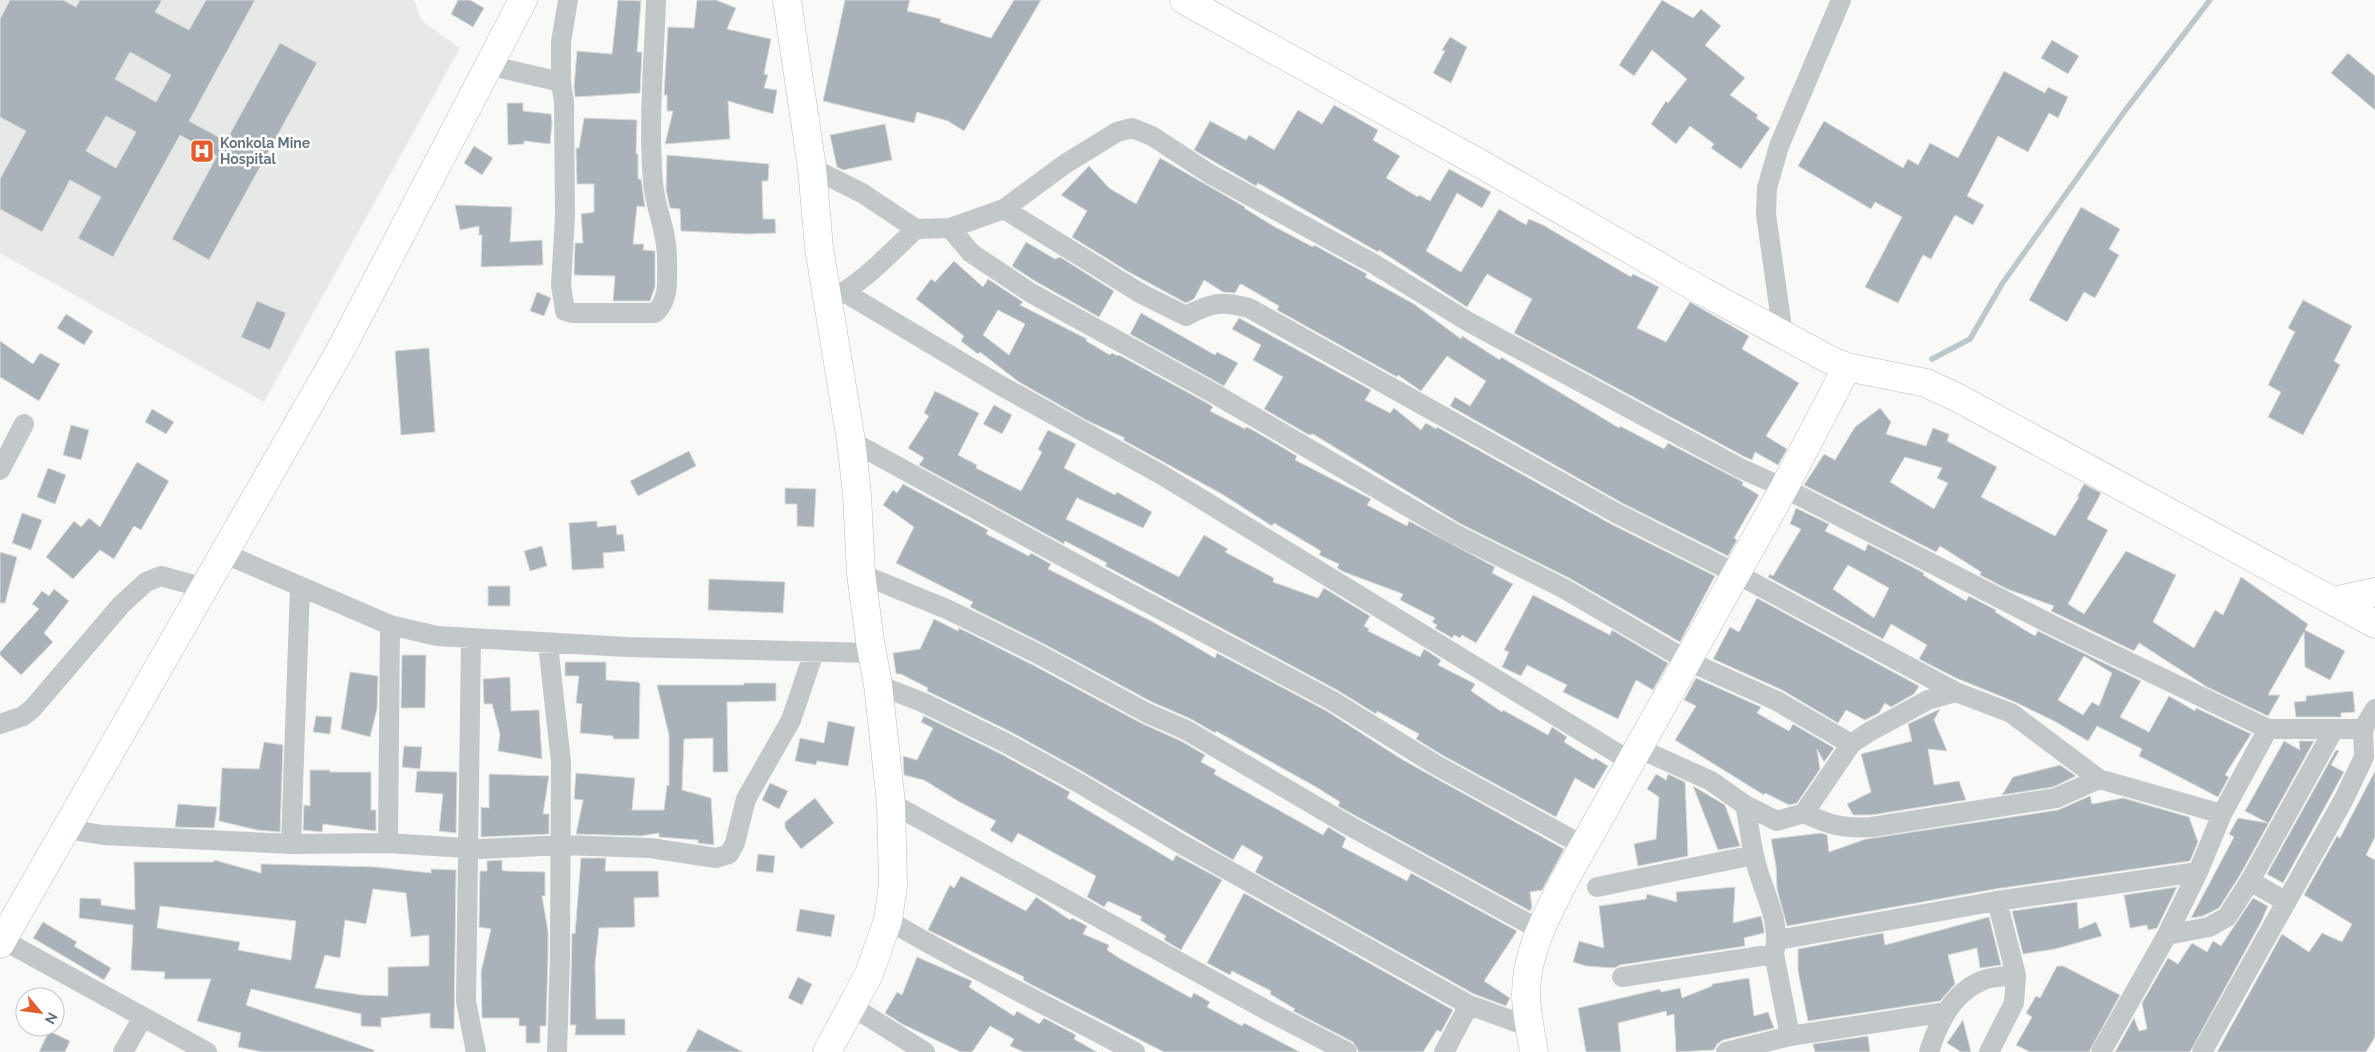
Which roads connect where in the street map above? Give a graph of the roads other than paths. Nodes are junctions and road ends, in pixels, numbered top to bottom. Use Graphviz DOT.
graph roads {
  1 [pos="524,0"];
  2 [pos="568,0"];
  3 [pos="656,0"];
  4 [pos="787,0"];
  5 [pos="1184,0"];
  6 [pos="1841,0"];
  7 [pos="488,65"];
  8 [pos="560,82"];
  9 [pos="812,168"];
  10 [pos="1004,209"];
  11 [pos="950,228"];
  12 [pos="916,229"];
  13 [pos="836,296"];
  14 [pos="1783,334"];
  15 [pos="1847,367"];
  16 [pos="24,424"];
  17 [pos="852,441"];
  18 [pos="0,470"];
  19 [pos="1784,488"];
  20 [pos="224,553"];
  21 [pos="1735,573"];
  22 [pos="862,574"];
  23 [pos="204,588"];
  24 [pos="300,588"];
  25 [pos="2375,592"];
  26 [pos="2334,601"];
  27 [pos="2375,624"];
  28 [pos="390,625"];
  29 [pos="471,640"];
  30 [pos="548,644"];
  31 [pos="814,652"];
  32 [pos="872,653"];
  33 [pos="1688,661"];
  34 [pos="878,685"];
  35 [pos="1956,692"];
  36 [pos="2375,709"];
  37 [pos="0,724"];
  38 [pos="2268,729"];
  39 [pos="2334,729"];
  40 [pos="2363,729"];
  41 [pos="1851,744"];
  42 [pos="1634,755"];
  43 [pos="2099,779"];
  44 [pos="891,804"];
  45 [pos="1746,805"];
  46 [pos="1804,813"];
  47 [pos="2222,814"];
  48 [pos="67,829"];
  49 [pos="388,843"];
  50 [pos="291,844"];
  51 [pos="561,845"];
  52 [pos="1584,846"];
  53 [pos="468,848"];
  54 [pos="1754,855"];
  55 [pos="2198,872"];
  56 [pos="2250,881"];
  57 [pos="1597,887"];
  58 [pos="1997,901"];
  59 [pos="2286,901"];
  60 [pos="888,920"];
  61 [pos="1540,930"];
  62 [pos="2167,935"];
  63 [pos="2,942"];
  64 [pos="1776,947"];
  65 [pos="2016,975"];
  66 [pos="1622,977"];
  67 [pos="1470,1005"];
  68 [pos="853,1007"];
  69 [pos="1946,1012"];
  70 [pos="142,1017"];
  71 [pos="1532,1039"];
  72 [pos="1786,1042"];
  73 [pos="123,1052"];
  74 [pos="207,1052"];
  75 [pos="476,1052"];
  76 [pos="557,1052"];
  77 [pos="827,1052"];
  78 [pos="924,1052"];
  79 [pos="1135,1052"];
  80 [pos="1347,1052"];
  81 [pos="1444,1052"];
  82 [pos="1726,1052"];
  83 [pos="1929,1052"];
  84 [pos="1989,1052"];
  85 [pos="2101,1052"];
  86 [pos="2202,1052"];
  1 -- 7 [label="street"];
  2 -- 8 [label="street"];
  3 -- 8 [label="street"];
  4 -- 9 [label="street"];
  5 -- 14 [label="street"];
  6 -- 14 [label="street"];
  7 -- 8 [label="street"];
  7 -- 20 [label="street"];
  9 -- 12 [label="street"];
  9 -- 13 [label="street"];
  10 -- 11 [label="street"];
  10 -- 19 [label="street"];
  10 -- 21 [label="street"];
  11 -- 12 [label="street"];
  11 -- 33 [label="street"];
  12 -- 13 [label="street"];
  13 -- 17 [label="street"];
  13 -- 42 [label="street"];
  14 -- 15 [label="street"];
  15 -- 19 [label="street"];
  15 -- 26 [label="street"];
  16 -- 18 [label="street"];
  17 -- 22 [label="street"];
  17 -- 52 [label="street"];
  19 -- 21 [label="street"];
  19 -- 38 [label="street"];
  20 -- 23 [label="street"];
  20 -- 24 [label="street"];
  21 -- 33 [label="street"];
  21 -- 35 [label="street"];
  22 -- 32 [label="street"];
  22 -- 61 [label="street"];
  23 -- 37 [label="street"];
  23 -- 48 [label="street"];
  24 -- 28 [label="street"];
  24 -- 50 [label="street"];
  25 -- 26 [label="street"];
  26 -- 27 [label="street"];
  28 -- 29 [label="street"];
  28 -- 49 [label="street"];
  29 -- 30 [label="street"];
  29 -- 53 [label="street"];
  30 -- 31 [label="street"];
  30 -- 51 [label="street"];
  31 -- 32 [label="street"];
  31 -- 51 [label="street"];
  32 -- 34 [label="street"];
  33 -- 41 [label="street"];
  33 -- 42 [label="street"];
  34 -- 44 [label="street"];
  34 -- 67 [label="street"];
  35 -- 41 [label="street"];
  35 -- 43 [label="street"];
  36 -- 40 [label="street"];
  38 -- 39 [label="street"];
  38 -- 47 [label="street"];
  39 -- 40 [label="street"];
  39 -- 56 [label="street"];
  40 -- 59 [label="street"];
  41 -- 46 [label="street"];
  42 -- 45 [label="street"];
  42 -- 52 [label="street"];
  43 -- 46 [label="street"];
  43 -- 47 [label="street"];
  44 -- 60 [label="street"];
  44 -- 80 [label="street"];
  45 -- 46 [label="street"];
  45 -- 54 [label="street"];
  47 -- 55 [label="street"];
  48 -- 50 [label="street"];
  48 -- 63 [label="street"];
  49 -- 50 [label="street"];
  49 -- 53 [label="street"];
  51 -- 53 [label="street"];
  51 -- 76 [label="street"];
  52 -- 61 [label="street"];
  53 -- 75 [label="street"];
  54 -- 57 [label="street"];
  54 -- 64 [label="street"];
  55 -- 58 [label="street"];
  55 -- 62 [label="street"];
  56 -- 59 [label="street"];
  56 -- 62 [label="street"];
  58 -- 64 [label="street"];
  58 -- 65 [label="street"];
  59 -- 86 [label="street"];
  60 -- 68 [label="street"];
  60 -- 79 [label="street"];
  61 -- 71 [label="street"];
  62 -- 85 [label="street"];
  63 -- 70 [label="street"];
  64 -- 66 [label="street"];
  64 -- 72 [label="street"];
  65 -- 69 [label="street"];
  65 -- 84 [label="street"];
  67 -- 71 [label="street"];
  67 -- 81 [label="street"];
  68 -- 77 [label="street"];
  68 -- 78 [label="street"];
  69 -- 72 [label="street"];
  69 -- 83 [label="street"];
  70 -- 73 [label="street"];
  70 -- 74 [label="street"];
  72 -- 82 [label="street"];
}
